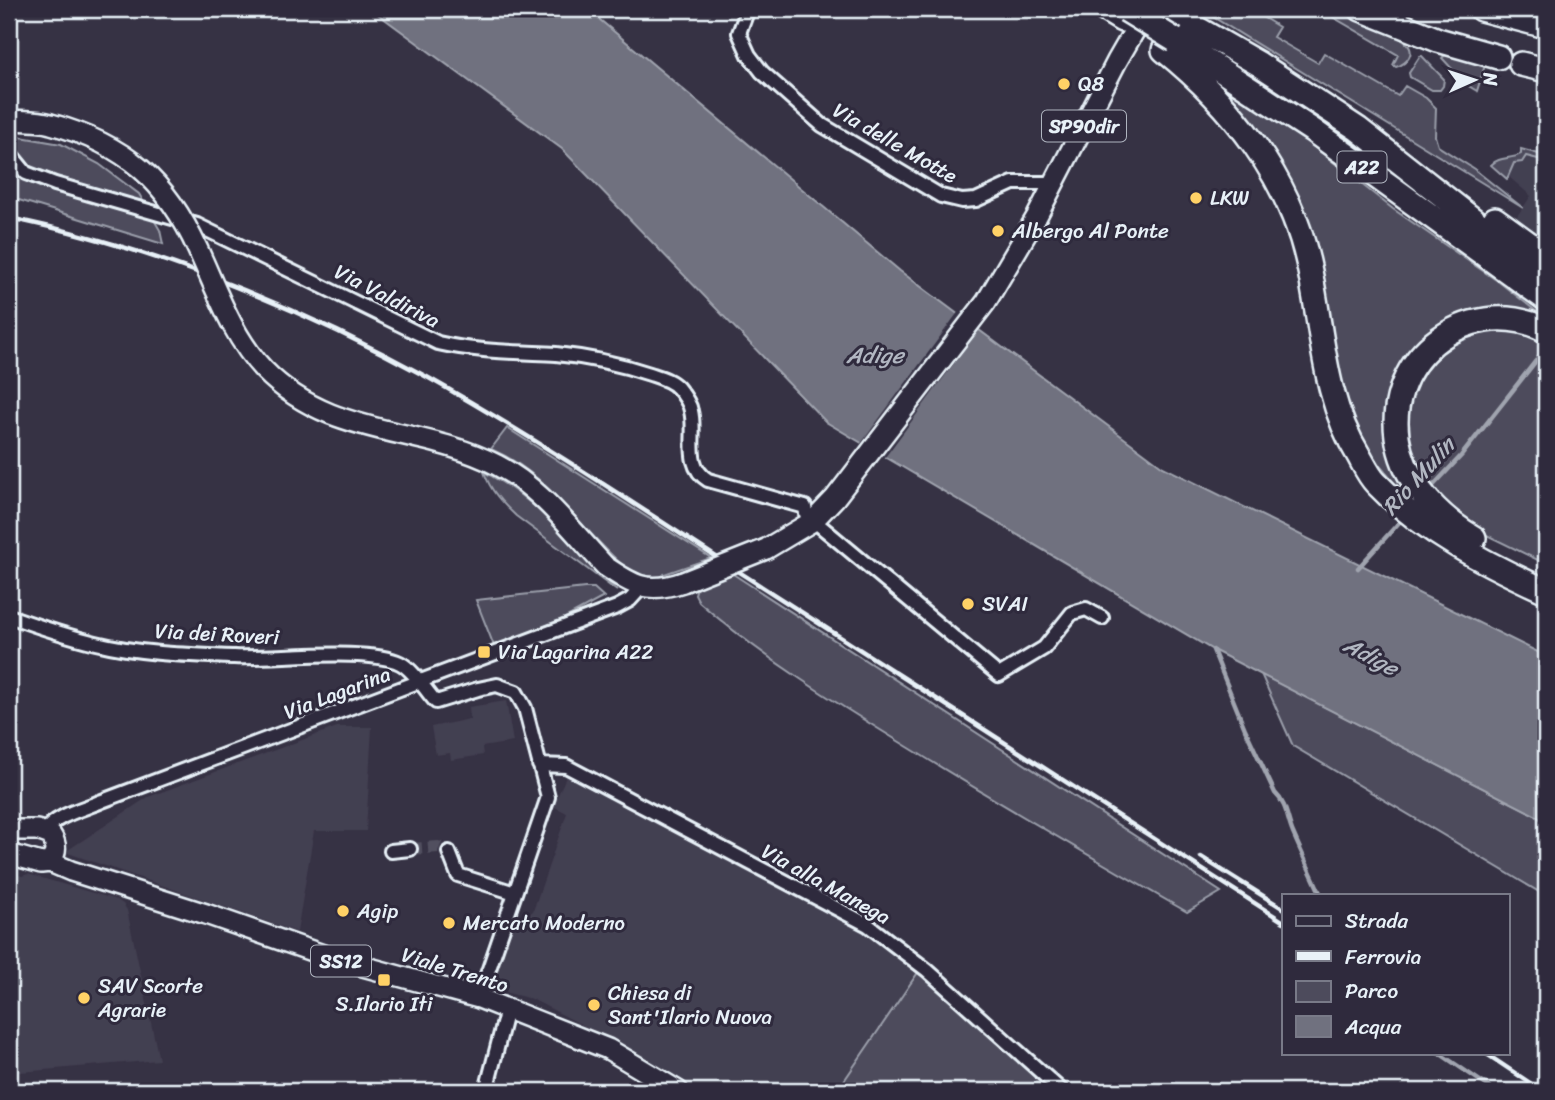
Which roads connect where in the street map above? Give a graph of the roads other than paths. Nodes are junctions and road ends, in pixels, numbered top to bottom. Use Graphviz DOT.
graph roads {
  1 [pos="748,9"];
  2 [pos="1163,9"];
  3 [pos="1361,9"];
  4 [pos="1480,9"];
  5 [pos="1124,11"];
  6 [pos="1546,26"];
  7 [pos="1175,38"];
  8 [pos="1498,57"];
  9 [pos="1521,64"];
  10 [pos="1546,70"];
  11 [pos="9,120"];
  12 [pos="1358,129"];
  13 [pos="9,152"];
  14 [pos="1053,183"];
  15 [pos="1546,256"];
  16 [pos="1546,277"];
  17 [pos="1546,299"];
  18 [pos="1543,328"];
  19 [pos="1432,518"];
  20 [pos="813,520"];
  21 [pos="1546,575"];
  22 [pos="641,588"];
  23 [pos="1546,591"];
  24 [pos="9,616"];
  25 [pos="1102,618"];
  26 [pos="418,682"];
  27 [pos="539,765"];
  28 [pos="9,830"];
  29 [pos="45,831"];
  30 [pos="410,849"];
  31 [pos="391,851"];
  32 [pos="449,852"];
  33 [pos="9,854"];
  34 [pos="50,862"];
  35 [pos="515,894"];
  36 [pos="479,998"];
  37 [pos="507,1009"];
  38 [pos="486,1091"];
  39 [pos="678,1091"];
  40 [pos="1062,1091"];
  1 -- 14 [label="street, Via delle Motte"];
  2 -- 7 [label="highway, A22"];
  3 -- 8 [label="highway"];
  4 -- 6 [label="highway"];
  5 -- 7 [label="highway, A22, bridge"];
  5 -- 14 [label="main road, SP90dir"];
  7 -- 12 [label="highway, A22"];
  7 -- 17 [label="highway, A22"];
  7 -- 19 [label="highway"];
  9 -- 10 [label="highway"];
  11 -- 22 [label="main road, bridge"];
  12 -- 15 [label="highway"];
  12 -- 16 [label="highway, A22"];
  13 -- 20 [label="street, Via Valdiriva"];
  14 -- 20 [label="main road, SP90dir"];
  18 -- 19 [label="highway"];
  19 -- 21 [label="highway"];
  19 -- 23 [label="highway"];
  20 -- 22 [label="main road, SP90dir, bridge"];
  20 -- 25 [label="street"];
  22 -- 26 [label="street, Via Lagarina"];
  24 -- 26 [label="street, Via dei Roveri"];
  26 -- 27 [label="street, Via dei Roveri"];
  26 -- 29 [label="street, Via Lagarina"];
  27 -- 35 [label="street"];
  27 -- 40 [label="street, Via alla Manega"];
  28 -- 29 [label="main road"];
  29 -- 34 [label="main road"];
  30 -- 31 [label="street"];
  32 -- 35 [label="street"];
  33 -- 34 [label="main road, Viale Trento / SS12"];
  34 -- 36 [label="main road, Viale Trento / SS12"];
  35 -- 36 [label="street"];
  36 -- 37 [label="main road, Viale Trento / SS12"];
  37 -- 38 [label="street"];
  37 -- 39 [label="main road, Viale Trento / SS12"];
}
